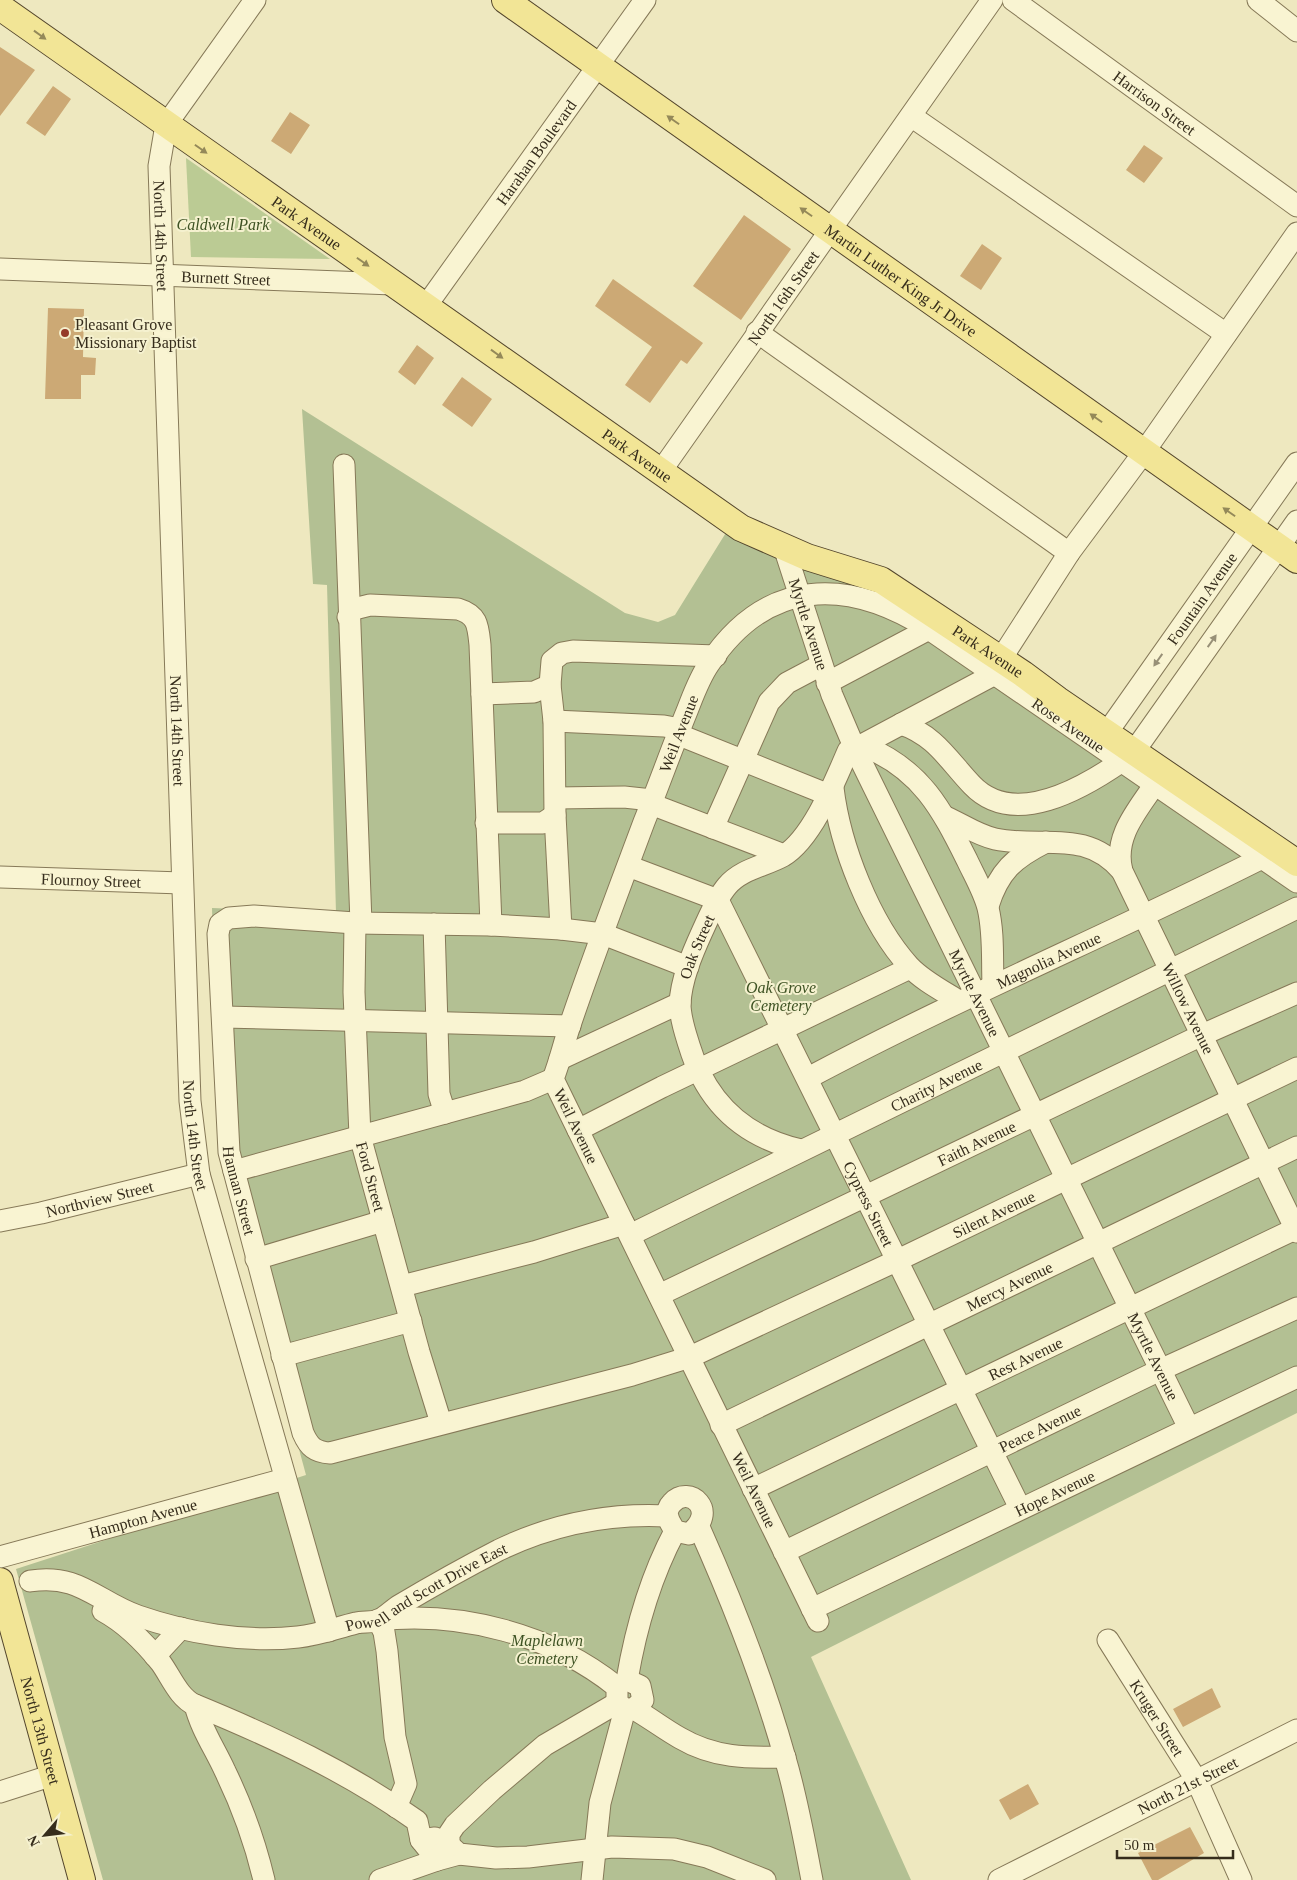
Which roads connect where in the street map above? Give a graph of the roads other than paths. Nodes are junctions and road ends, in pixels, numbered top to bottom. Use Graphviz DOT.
graph roads {
  1 [pos="255,0"];
  2 [pos="505,0"];
  3 [pos="645,0"];
  4 [pos="992,0"];
  5 [pos="1013,0"];
  6 [pos="1258,0"];
  7 [pos="0,7"];
  8 [pos="1297,31"];
  9 [pos="598,68"];
  10 [pos="911,116"];
  11 [pos="166,125"];
  12 [pos="1297,206"];
  13 [pos="831,230"];
  14 [pos="1297,232"];
  15 [pos="0,269"];
  16 [pos="162,275"];
  17 [pos="393,284"];
  18 [pos="426,306"];
  19 [pos="757,332"];
  20 [pos="1226,334"];
  21 [pos="1144,452"];
  22 [pos="1297,463"];
  23 [pos="344,466"];
  24 [pos="661,471"];
  25 [pos="1297,521"];
  26 [pos="1251,527"];
  27 [pos="784,547"];
  28 [pos="1069,553"];
  29 [pos="1288,553"];
  30 [pos="798,596"];
  31 [pos="348,617"];
  32 [pos="929,629"];
  33 [pos="716,656"];
  34 [pos="998,666"];
  35 [pos="824,674"];
  36 [pos="550,675"];
  37 [pos="482,694"];
  38 [pos="554,721"];
  39 [pos="901,724"];
  40 [pos="678,731"];
  41 [pos="1106,734"];
  42 [pos="857,748"];
  43 [pos="1128,757"];
  44 [pos="745,760"];
  45 [pos="1155,784"];
  46 [pos="831,791"];
  47 [pos="652,802"];
  48 [pos="555,806"];
  49 [pos="946,817"];
  50 [pos="486,823"];
  51 [pos="713,828"];
  52 [pos="1048,842"];
  53 [pos="784,855"];
  54 [pos="1262,858"];
  55 [pos="1297,863"];
  56 [pos="628,866"];
  57 [pos="1122,871"];
  58 [pos="0,877"];
  59 [pos="182,882"];
  60 [pos="1297,882"];
  61 [pos="718,900"];
  62 [pos="988,906"];
  63 [pos="1297,908"];
  64 [pos="1144,916"];
  65 [pos="358,923"];
  66 [pos="434,924"];
  67 [pos="491,925"];
  68 [pos="561,929"];
  69 [pos="603,934"];
  70 [pos="688,967"];
  71 [pos="910,968"];
  72 [pos="1170,970"];
  73 [pos="976,993"];
  74 [pos="1297,993"];
  75 [pos="680,1004"];
  76 [pos="223,1016"];
  77 [pos="355,1021"];
  78 [pos="436,1023"];
  79 [pos="570,1026"];
  80 [pos="784,1028"];
  81 [pos="1202,1035"];
  82 [pos="1004,1052"];
  83 [pos="560,1059"];
  84 [pos="1297,1068"];
  85 [pos="697,1071"];
  86 [pos="808,1078"];
  87 [pos="553,1079"];
  88 [pos="1231,1099"];
  89 [pos="445,1112"];
  90 [pos="1035,1115"];
  91 [pos="578,1130"];
  92 [pos="835,1133"];
  93 [pos="360,1136"];
  94 [pos="1297,1147"];
  95 [pos="801,1150"];
  96 [pos="1262,1163"];
  97 [pos="234,1171"];
  98 [pos="199,1174"];
  99 [pos="1067,1179"];
  100 [pos="866,1196"];
  101 [pos="0,1221"];
  102 [pos="384,1221"];
  103 [pos="627,1230"];
  104 [pos="1296,1230"];
  105 [pos="1098,1242"];
  106 [pos="256,1259"];
  107 [pos="898,1260"];
  108 [pos="402,1286"];
  109 [pos="659,1295"];
  110 [pos="1130,1308"];
  111 [pos="1297,1308"];
  112 [pos="411,1321"];
  113 [pos="930,1324"];
  114 [pos="282,1356"];
  115 [pos="690,1357"];
  116 [pos="1160,1370"];
  117 [pos="1297,1377"];
  118 [pos="961,1387"];
  119 [pos="441,1423"];
  120 [pos="721,1425"];
  121 [pos="1189,1428"];
  122 [pos="311,1448"];
  123 [pos="993,1452"];
  124 [pos="285,1479"];
  125 [pos="753,1489"];
  126 [pos="1020,1508"];
  127 [pos="671,1524"];
  128 [pos="699,1527"];
  129 [pos="784,1552"];
  130 [pos="0,1557"];
  131 [pos="30,1581"];
  132 [pos="1,1586"];
  133 [pos="815,1615"];
  134 [pos="378,1620"];
  135 [pos="181,1628"];
  136 [pos="329,1631"];
  137 [pos="1108,1640"];
  138 [pos="154,1656"];
  139 [pos="624,1698"];
  140 [pos="195,1705"];
  141 [pos="1297,1730"];
  142 [pos="785,1757"];
  143 [pos="53,1775"];
  144 [pos="1198,1781"];
  145 [pos="0,1792"];
  146 [pos="396,1806"];
  147 [pos="442,1845"];
  148 [pos="594,1848"];
  149 [pos="416,1873"];
  150 [pos="78,1879"];
  151 [pos="264,1880"];
  152 [pos="380,1880"];
  153 [pos="592,1880"];
  154 [pos="765,1880"];
  155 [pos="812,1880"];
  156 [pos="999,1880"];
  157 [pos="1240,1880"];
  1 -- 11 [label="street, North 14th Street"];
  2 -- 9 [label="main road, Martin Luther King Jr Drive"];
  3 -- 9 [label="street, Harahan Boulevard"];
  4 -- 10 [label="street, North 16th Street"];
  5 -- 12 [label="street, Harrison Street"];
  6 -- 8 [label="street"];
  7 -- 11 [label="main road, Park Avenue, one-way"];
  13 -- 9 [label="main road, Martin Luther King Jr Drive, one-way"];
  9 -- 18 [label="street, Harahan Boulevard"];
  10 -- 13 [label="street, North 16th Street"];
  10 -- 20 [label="street"];
  11 -- 16 [label="street, North 14th Street"];
  11 -- 17 [label="main road, Park Avenue, one-way"];
  13 -- 19 [label="street, North 16th Street"];
  21 -- 13 [label="main road, Martin Luther King Jr Drive, one-way"];
  14 -- 20 [label="street"];
  15 -- 16 [label="street, Burnett Street"];
  16 -- 17 [label="street, Burnett Street"];
  16 -- 59 [label="street, North 14th Street"];
  17 -- 18 [label="main road, Park Avenue"];
  18 -- 24 [label="main road, Park Avenue, one-way"];
  19 -- 24 [label="street, North 16th Street"];
  19 -- 28 [label="street"];
  20 -- 21 [label="street"];
  26 -- 21 [label="main road, Martin Luther King Jr Drive, one-way"];
  21 -- 28 [label="street"];
  22 -- 26 [label="street, Fountain Avenue"];
  23 -- 31 [label="street, Ford Street"];
  24 -- 27 [label="main road, Park Avenue"];
  25 -- 29 [label="street, Fountain Avenue"];
  26 -- 29 [label="main road, Martin Luther King Jr Drive"];
  26 -- 41 [label="street, Fountain Avenue, one-way"];
  27 -- 30 [label="street, Myrtle Avenue"];
  27 -- 34 [label="main road, Park Avenue"];
  28 -- 34 [label="street"];
  43 -- 29 [label="street, Fountain Avenue, one-way"];
  30 -- 32 [label="street, Rose Avenue"];
  30 -- 33 [label="street, Weil Avenue"];
  30 -- 35 [label="street, Myrtle Avenue"];
  31 -- 37 [label="street"];
  31 -- 65 [label="street, Ford Street"];
  32 -- 34 [label="street, Rose Avenue"];
  32 -- 35 [label="street"];
  33 -- 36 [label="street"];
  33 -- 40 [label="street, Weil Avenue"];
  34 -- 39 [label="street, Oak Street"];
  34 -- 41 [label="main road, Park Avenue"];
  34 -- 43 [label="street, Rose Avenue"];
  35 -- 42 [label="street, Myrtle Avenue"];
  35 -- 44 [label="street"];
  36 -- 37 [label="street"];
  36 -- 38 [label="street"];
  37 -- 50 [label="street"];
  38 -- 40 [label="street"];
  38 -- 48 [label="street"];
  39 -- 42 [label="street, Oak Street"];
  39 -- 43 [label="street"];
  40 -- 44 [label="street"];
  40 -- 47 [label="street, Weil Avenue"];
  41 -- 43 [label="main road, Park Avenue"];
  42 -- 46 [label="street, Oak Street"];
  42 -- 49 [label="street"];
  42 -- 73 [label="street, Myrtle Avenue"];
  43 -- 45 [label="street, Rose Avenue"];
  43 -- 55 [label="main road, Park Avenue"];
  44 -- 46 [label="street"];
  44 -- 51 [label="street"];
  45 -- 54 [label="street, Rose Avenue"];
  45 -- 57 [label="street, Willow Avenue"];
  46 -- 53 [label="street, Oak Street"];
  46 -- 71 [label="street"];
  47 -- 48 [label="street"];
  47 -- 51 [label="street"];
  47 -- 56 [label="street, Weil Avenue"];
  48 -- 50 [label="street"];
  48 -- 68 [label="street"];
  49 -- 52 [label="street"];
  49 -- 62 [label="street"];
  50 -- 67 [label="street"];
  51 -- 53 [label="street"];
  52 -- 57 [label="street"];
  52 -- 62 [label="street"];
  53 -- 61 [label="street, Oak Street"];
  54 -- 60 [label="street, Rose Avenue"];
  54 -- 64 [label="street, Magnolia Avenue"];
  56 -- 61 [label="street"];
  56 -- 69 [label="street, Weil Avenue"];
  57 -- 64 [label="street, Willow Avenue"];
  58 -- 59 [label="street, Flournoy Street"];
  59 -- 98 [label="street, North 14th Street"];
  61 -- 70 [label="street, Oak Street"];
  61 -- 80 [label="street, Cypress Street"];
  62 -- 73 [label="street"];
  63 -- 72 [label="street, Charity Avenue"];
  64 -- 72 [label="street, Willow Avenue"];
  64 -- 73 [label="street, Magnolia Avenue"];
  65 -- 66 [label="street"];
  65 -- 76 [label="street, Hannan Street"];
  65 -- 77 [label="street, Ford Street"];
  66 -- 67 [label="street"];
  66 -- 78 [label="street"];
  67 -- 68 [label="street"];
  68 -- 69 [label="street"];
  69 -- 70 [label="street"];
  69 -- 79 [label="street, Weil Avenue"];
  70 -- 75 [label="street, Oak Street"];
  71 -- 73 [label="street"];
  71 -- 80 [label="street"];
  72 -- 81 [label="street, Willow Avenue"];
  72 -- 82 [label="street, Charity Avenue"];
  73 -- 82 [label="street, Myrtle Avenue"];
  73 -- 86 [label="street, Magnolia Avenue"];
  74 -- 81 [label="street, Faith Avenue"];
  75 -- 83 [label="street"];
  75 -- 85 [label="street, Oak Street"];
  76 -- 77 [label="street"];
  76 -- 97 [label="street, Hannan Street"];
  77 -- 78 [label="street"];
  77 -- 93 [label="street, Ford Street"];
  78 -- 79 [label="street"];
  78 -- 89 [label="street"];
  79 -- 83 [label="street, Weil Avenue"];
  80 -- 85 [label="street"];
  80 -- 86 [label="street, Cypress Street"];
  81 -- 88 [label="street, Willow Avenue"];
  81 -- 90 [label="street, Faith Avenue"];
  82 -- 90 [label="street, Myrtle Avenue"];
  82 -- 92 [label="street, Charity Avenue"];
  83 -- 87 [label="street, Weil Avenue"];
  84 -- 88 [label="street, Silent Avenue"];
  85 -- 91 [label="street"];
  85 -- 95 [label="street, Oak Street"];
  86 -- 92 [label="street, Cypress Street"];
  87 -- 89 [label="street"];
  87 -- 91 [label="street, Weil Avenue"];
  88 -- 96 [label="street, Willow Avenue"];
  88 -- 99 [label="street, Silent Avenue"];
  89 -- 93 [label="street"];
  90 -- 99 [label="street, Myrtle Avenue"];
  90 -- 100 [label="street, Faith Avenue"];
  91 -- 103 [label="street, Weil Avenue"];
  92 -- 95 [label="street, Charity Avenue"];
  92 -- 100 [label="street, Cypress Street"];
  93 -- 97 [label="street"];
  93 -- 102 [label="street, Ford Street"];
  94 -- 96 [label="street, Mercy Avenue"];
  95 -- 103 [label="street, Charity Avenue"];
  96 -- 104 [label="street, Willow Avenue"];
  96 -- 105 [label="street, Mercy Avenue"];
  97 -- 106 [label="street, Hannan Street"];
  98 -- 101 [label="street, Northview Street"];
  98 -- 124 [label="street, North 14th Street"];
  99 -- 105 [label="street, Myrtle Avenue"];
  99 -- 107 [label="street, Silent Avenue"];
  100 -- 107 [label="street, Cypress Street"];
  100 -- 109 [label="street, Faith Avenue"];
  102 -- 106 [label="street"];
  102 -- 108 [label="street, Ford Street"];
  103 -- 108 [label="street, Charity Avenue"];
  103 -- 109 [label="street, Weil Avenue"];
  104 -- 110 [label="street, Rest Avenue"];
  105 -- 110 [label="street, Myrtle Avenue"];
  105 -- 113 [label="street, Mercy Avenue"];
  106 -- 114 [label="street, Hannan Street"];
  107 -- 113 [label="street, Cypress Street"];
  107 -- 115 [label="street, Silent Avenue"];
  108 -- 112 [label="street, Ford Street"];
  109 -- 115 [label="street, Weil Avenue"];
  110 -- 116 [label="street, Myrtle Avenue"];
  110 -- 118 [label="street, Rest Avenue"];
  111 -- 116 [label="street, Peace Avenue"];
  112 -- 114 [label="street"];
  112 -- 119 [label="street, Ford Street"];
  113 -- 118 [label="street, Cypress Street"];
  113 -- 120 [label="street, Mercy Avenue"];
  114 -- 122 [label="street, Hannan Street"];
  115 -- 119 [label="street, Silent Avenue"];
  115 -- 120 [label="street, Weil Avenue"];
  116 -- 121 [label="street, Myrtle Avenue"];
  116 -- 123 [label="street, Peace Avenue"];
  117 -- 121 [label="street, Hope Avenue"];
  118 -- 123 [label="street, Cypress Street"];
  118 -- 125 [label="street, Rest Avenue"];
  119 -- 122 [label="street, Silent Avenue"];
  120 -- 125 [label="street, Weil Avenue"];
  121 -- 126 [label="street, Hope Avenue"];
  123 -- 126 [label="street, Cypress Street"];
  123 -- 129 [label="street, Peace Avenue"];
  124 -- 130 [label="street, Hampton Avenue"];
  124 -- 136 [label="street, North 14th Street"];
  125 -- 129 [label="street, Weil Avenue"];
  126 -- 133 [label="street, Hope Avenue"];
  127 -- 128 [label="street"];
  127 -- 128 [label="street"];
  127 -- 134 [label="street, Powell and Scott Drive East"];
  127 -- 139 [label="street"];
  128 -- 142 [label="street"];
  129 -- 133 [label="street, Weil Avenue"];
  131 -- 132 [label="street, Powell and Scott Drive East"];
  131 -- 135 [label="street, Powell and Scott Drive East"];
  131 -- 138 [label="street"];
  132 -- 143 [label="main road, North 13th Street"];
  134 -- 136 [label="street, Powell and Scott Drive East"];
  134 -- 139 [label="street"];
  134 -- 146 [label="street"];
  135 -- 136 [label="street, Powell and Scott Drive East"];
  135 -- 138 [label="street"];
  137 -- 144 [label="street, Kruger Street"];
  138 -- 140 [label="street"];
  139 -- 142 [label="street"];
  139 -- 147 [label="street"];
  139 -- 148 [label="street"];
  140 -- 146 [label="street"];
  140 -- 151 [label="street"];
  141 -- 144 [label="street, North 21st Street"];
  142 -- 155 [label="street"];
  143 -- 145 [label="street"];
  143 -- 150 [label="main road, North 13th Street"];
  144 -- 156 [label="street, North 21st Street"];
  144 -- 157 [label="street, Kruger Street"];
  146 -- 147 [label="street"];
  147 -- 148 [label="street"];
  147 -- 149 [label="street"];
  148 -- 153 [label="street"];
  148 -- 154 [label="street"];
  149 -- 152 [label="street"];
}
